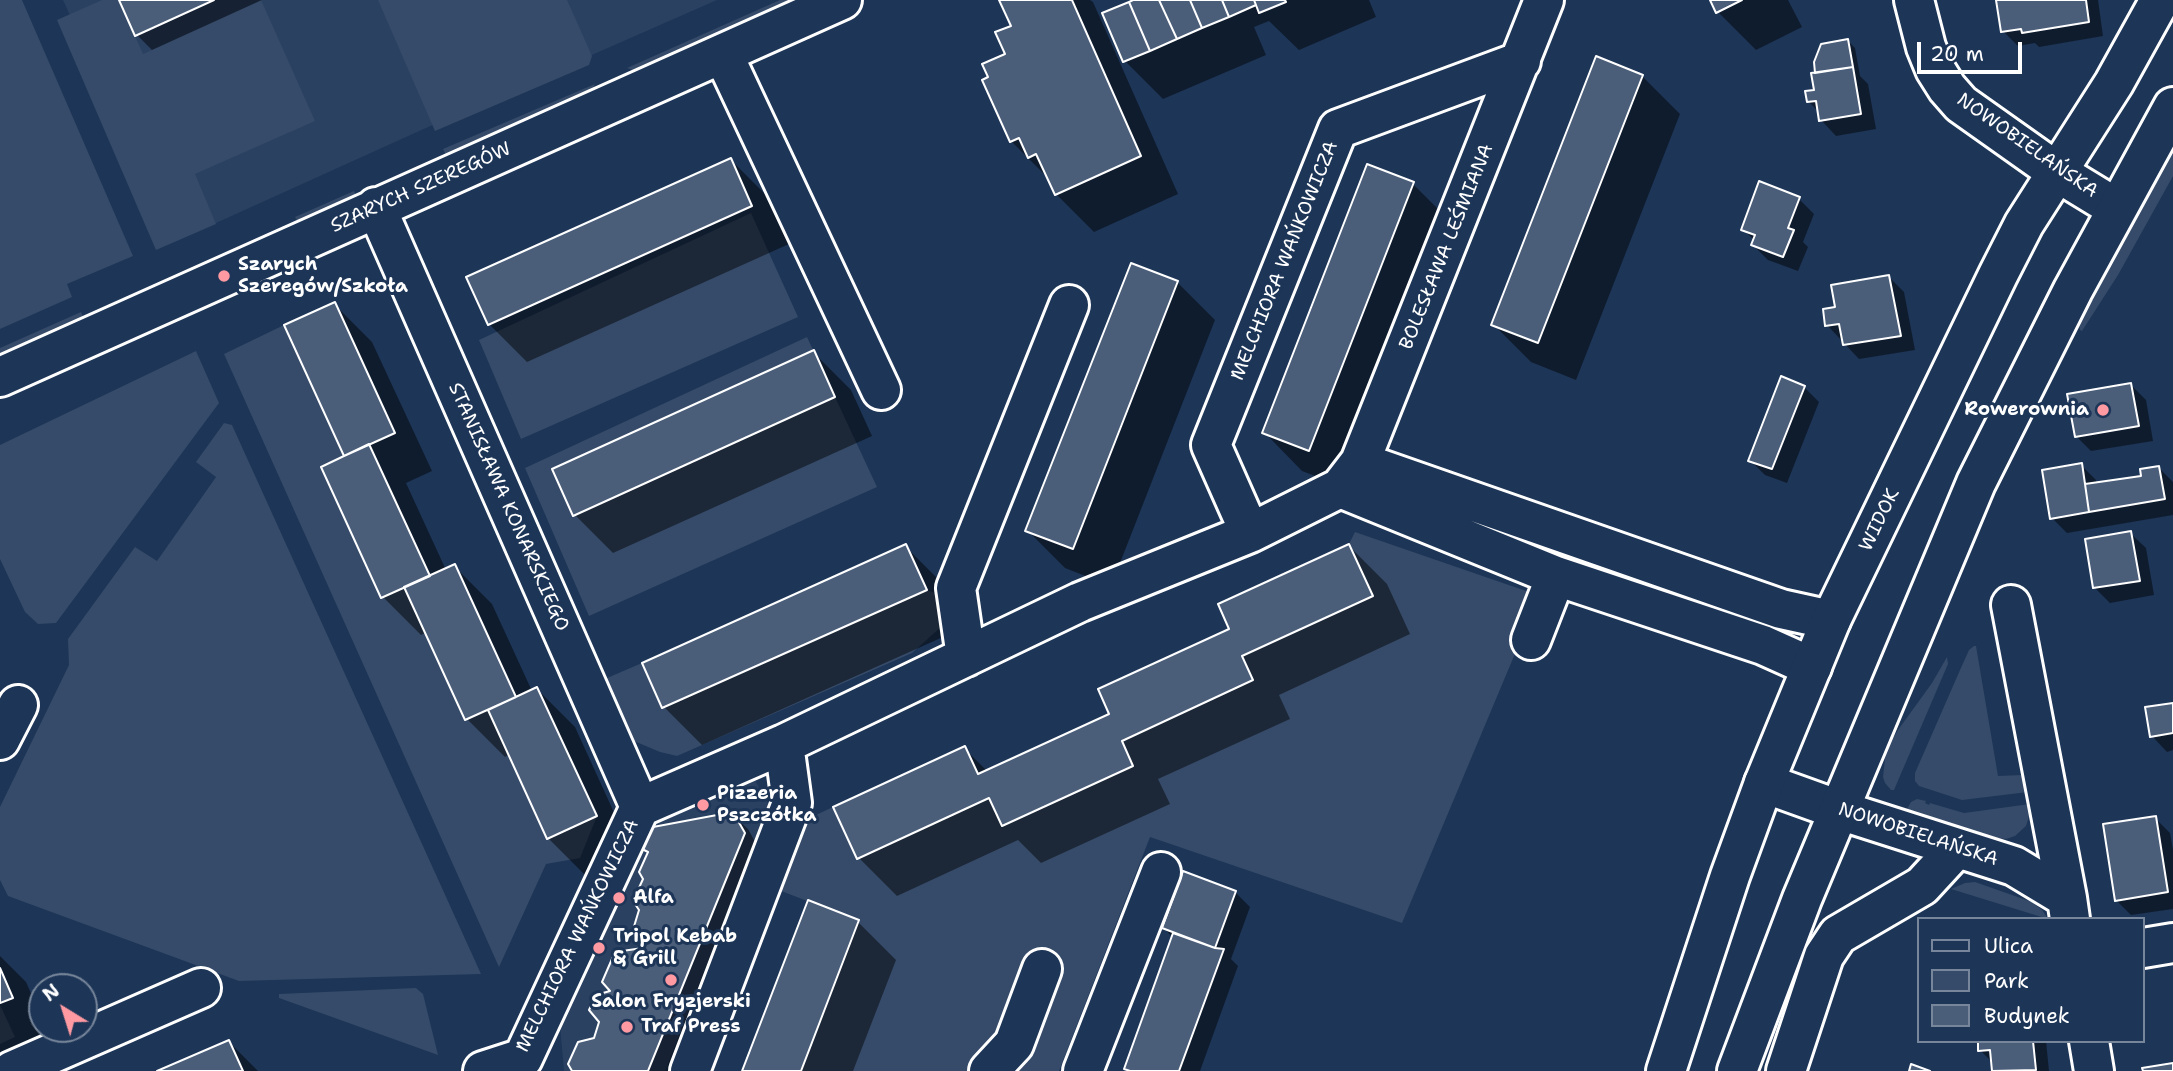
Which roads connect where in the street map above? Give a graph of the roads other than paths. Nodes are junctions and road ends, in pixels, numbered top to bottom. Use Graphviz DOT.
graph roads {
  1 [pos="842,0"];
  2 [pos="1544,0"];
  3 [pos="1914,0"];
  4 [pos="2160,0"];
  5 [pos="723,54"];
  6 [pos="1521,61"];
  7 [pos="2173,107"];
  8 [pos="2057,172"];
  9 [pos="376,208"];
  10 [pos="2116,208"];
  11 [pos="1069,305"];
  12 [pos="0,377"];
  13 [pos="881,390"];
  14 [pos="1350,475"];
  15 [pos="1250,533"];
  16 [pos="1556,576"];
  17 [pos="2011,606"];
  18 [pos="1831,620"];
  19 [pos="1531,640"];
  20 [pos="966,657"];
  21 [pos="1812,667"];
  22 [pos="18,705"];
  23 [pos="0,740"];
  24 [pos="784,744"];
  25 [pos="1764,783"];
  26 [pos="640,807"];
  27 [pos="1839,810"];
  28 [pos="1957,848"];
  29 [pos="1161,872"];
  30 [pos="2069,908"];
  31 [pos="2173,943"];
  32 [pos="2145,948"];
  33 [pos="1042,969"];
  34 [pos="201,988"];
  35 [pos="2089,1043"];
  36 [pos="528,1065"];
  37 [pos="12,1071"];
  38 [pos="483,1071"];
  39 [pos="691,1071"];
  40 [pos="989,1071"];
  41 [pos="1083,1071"];
  42 [pos="1666,1071"];
  43 [pos="1737,1071"];
  44 [pos="1786,1071"];
  45 [pos="2094,1071"];
  1 -- 5 [label="street, SZARYCH SZEREGÓW"];
  2 -- 6 [label="street, BOLESŁAWA LEŚMIANA"];
  3 -- 8 [label="street, NOWOBIELAŃSKA"];
  4 -- 8 [label="street, WIDOK"];
  5 -- 9 [label="street, SZARYCH SZEREGÓW"];
  5 -- 13 [label="street"];
  6 -- 14 [label="street, BOLESŁAWA LEŚMIANA"];
  6 -- 15 [label="street, MELCHIORA WAŃKOWICZA"];
  7 -- 10 [label="street"];
  8 -- 10 [label="street, NOWOBIELAŃSKA"];
  8 -- 18 [label="street, WIDOK"];
  9 -- 12 [label="street, SZARYCH SZEREGÓW"];
  9 -- 26 [label="street, STANISŁAWA KONARSKIEGO"];
  10 -- 27 [label="street"];
  11 -- 20 [label="street"];
  14 -- 15 [label="street, MELCHIORA WAŃKOWICZA"];
  14 -- 16 [label="street"];
  14 -- 18 [label="street"];
  15 -- 20 [label="street, MELCHIORA WAŃKOWICZA"];
  16 -- 19 [label="street"];
  16 -- 21 [label="street"];
  17 -- 30 [label="street, NOWOBIELAŃSKA"];
  18 -- 21 [label="street, WIDOK"];
  20 -- 24 [label="street, MELCHIORA WAŃKOWICZA"];
  21 -- 25 [label="street, WIDOK"];
  22 -- 23 [label="street"];
  24 -- 26 [label="street, MELCHIORA WAŃKOWICZA"];
  24 -- 39 [label="street"];
  25 -- 27 [label="street, NOWOBIELAŃSKA"];
  25 -- 42 [label="street, WIDOK"];
  26 -- 36 [label="street, MELCHIORA WAŃKOWICZA"];
  27 -- 28 [label="street, NOWOBIELAŃSKA"];
  27 -- 43 [label="street"];
  28 -- 30 [label="street, NOWOBIELAŃSKA"];
  28 -- 44 [label="street"];
  29 -- 41 [label="street"];
  31 -- 32 [label="street"];
  33 -- 40 [label="street"];
  34 -- 37 [label="street"];
  35 -- 45 [label="street"];
  36 -- 38 [label="street, MELCHIORA WAŃKOWICZA"];
}
